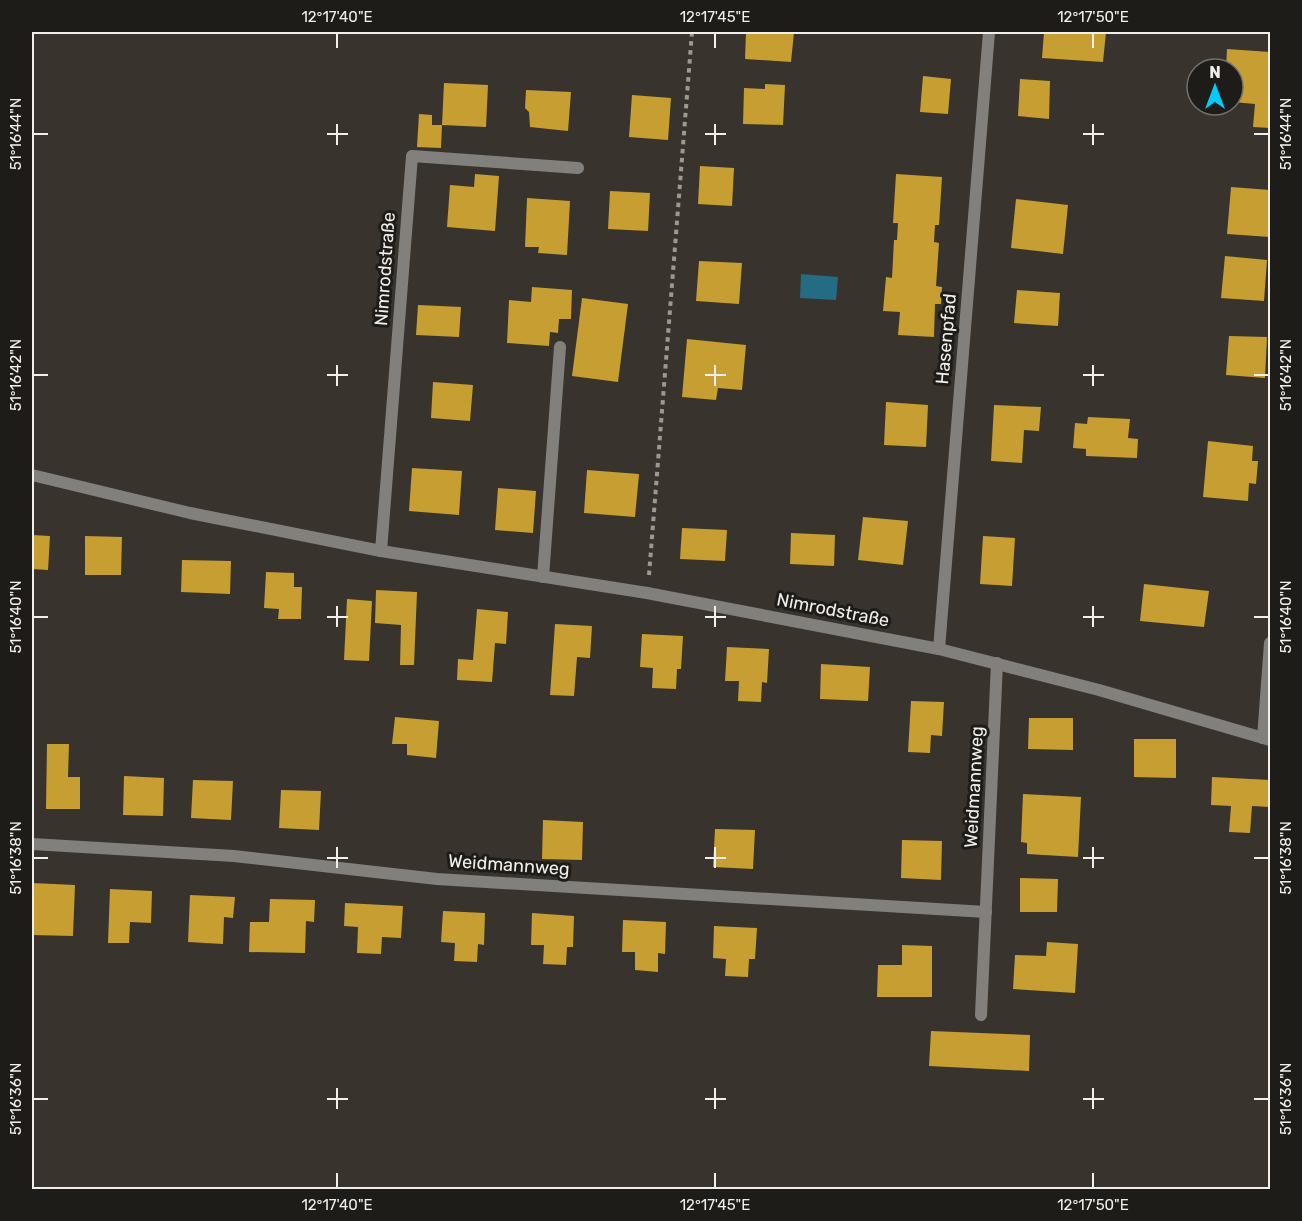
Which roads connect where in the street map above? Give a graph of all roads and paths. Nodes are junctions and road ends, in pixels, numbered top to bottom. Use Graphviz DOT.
graph roads {
  1 [pos="693,32"];
  2 [pos="989,32"];
  3 [pos="578,168"];
  4 [pos="560,347"];
  5 [pos="32,475"];
  6 [pos="381,551"];
  7 [pos="543,577"];
  8 [pos="647,593"];
  9 [pos="1270,643"];
  10 [pos="939,649"];
  11 [pos="997,663"];
  12 [pos="1267,739"];
  13 [pos="32,844"];
  14 [pos="986,912"];
  15 [pos="981,1014"];
  1 -- 8 [label="path"];
  2 -- 10 [label="street, Hasenpfad"];
  3 -- 6 [label="street, Nimrodstraße"];
  4 -- 7 [label="street"];
  5 -- 6 [label="street, Nimrodstraße"];
  6 -- 7 [label="street, Nimrodstraße"];
  7 -- 8 [label="street, Nimrodstraße"];
  8 -- 10 [label="street, Nimrodstraße"];
  9 -- 12 [label="street"];
  10 -- 11 [label="street, Nimrodstraße"];
  11 -- 12 [label="street, Nimrodstraße"];
  11 -- 14 [label="street, Weidmannweg"];
  13 -- 14 [label="street, Weidmannweg"];
  14 -- 15 [label="street, Weidmannweg"];
}
